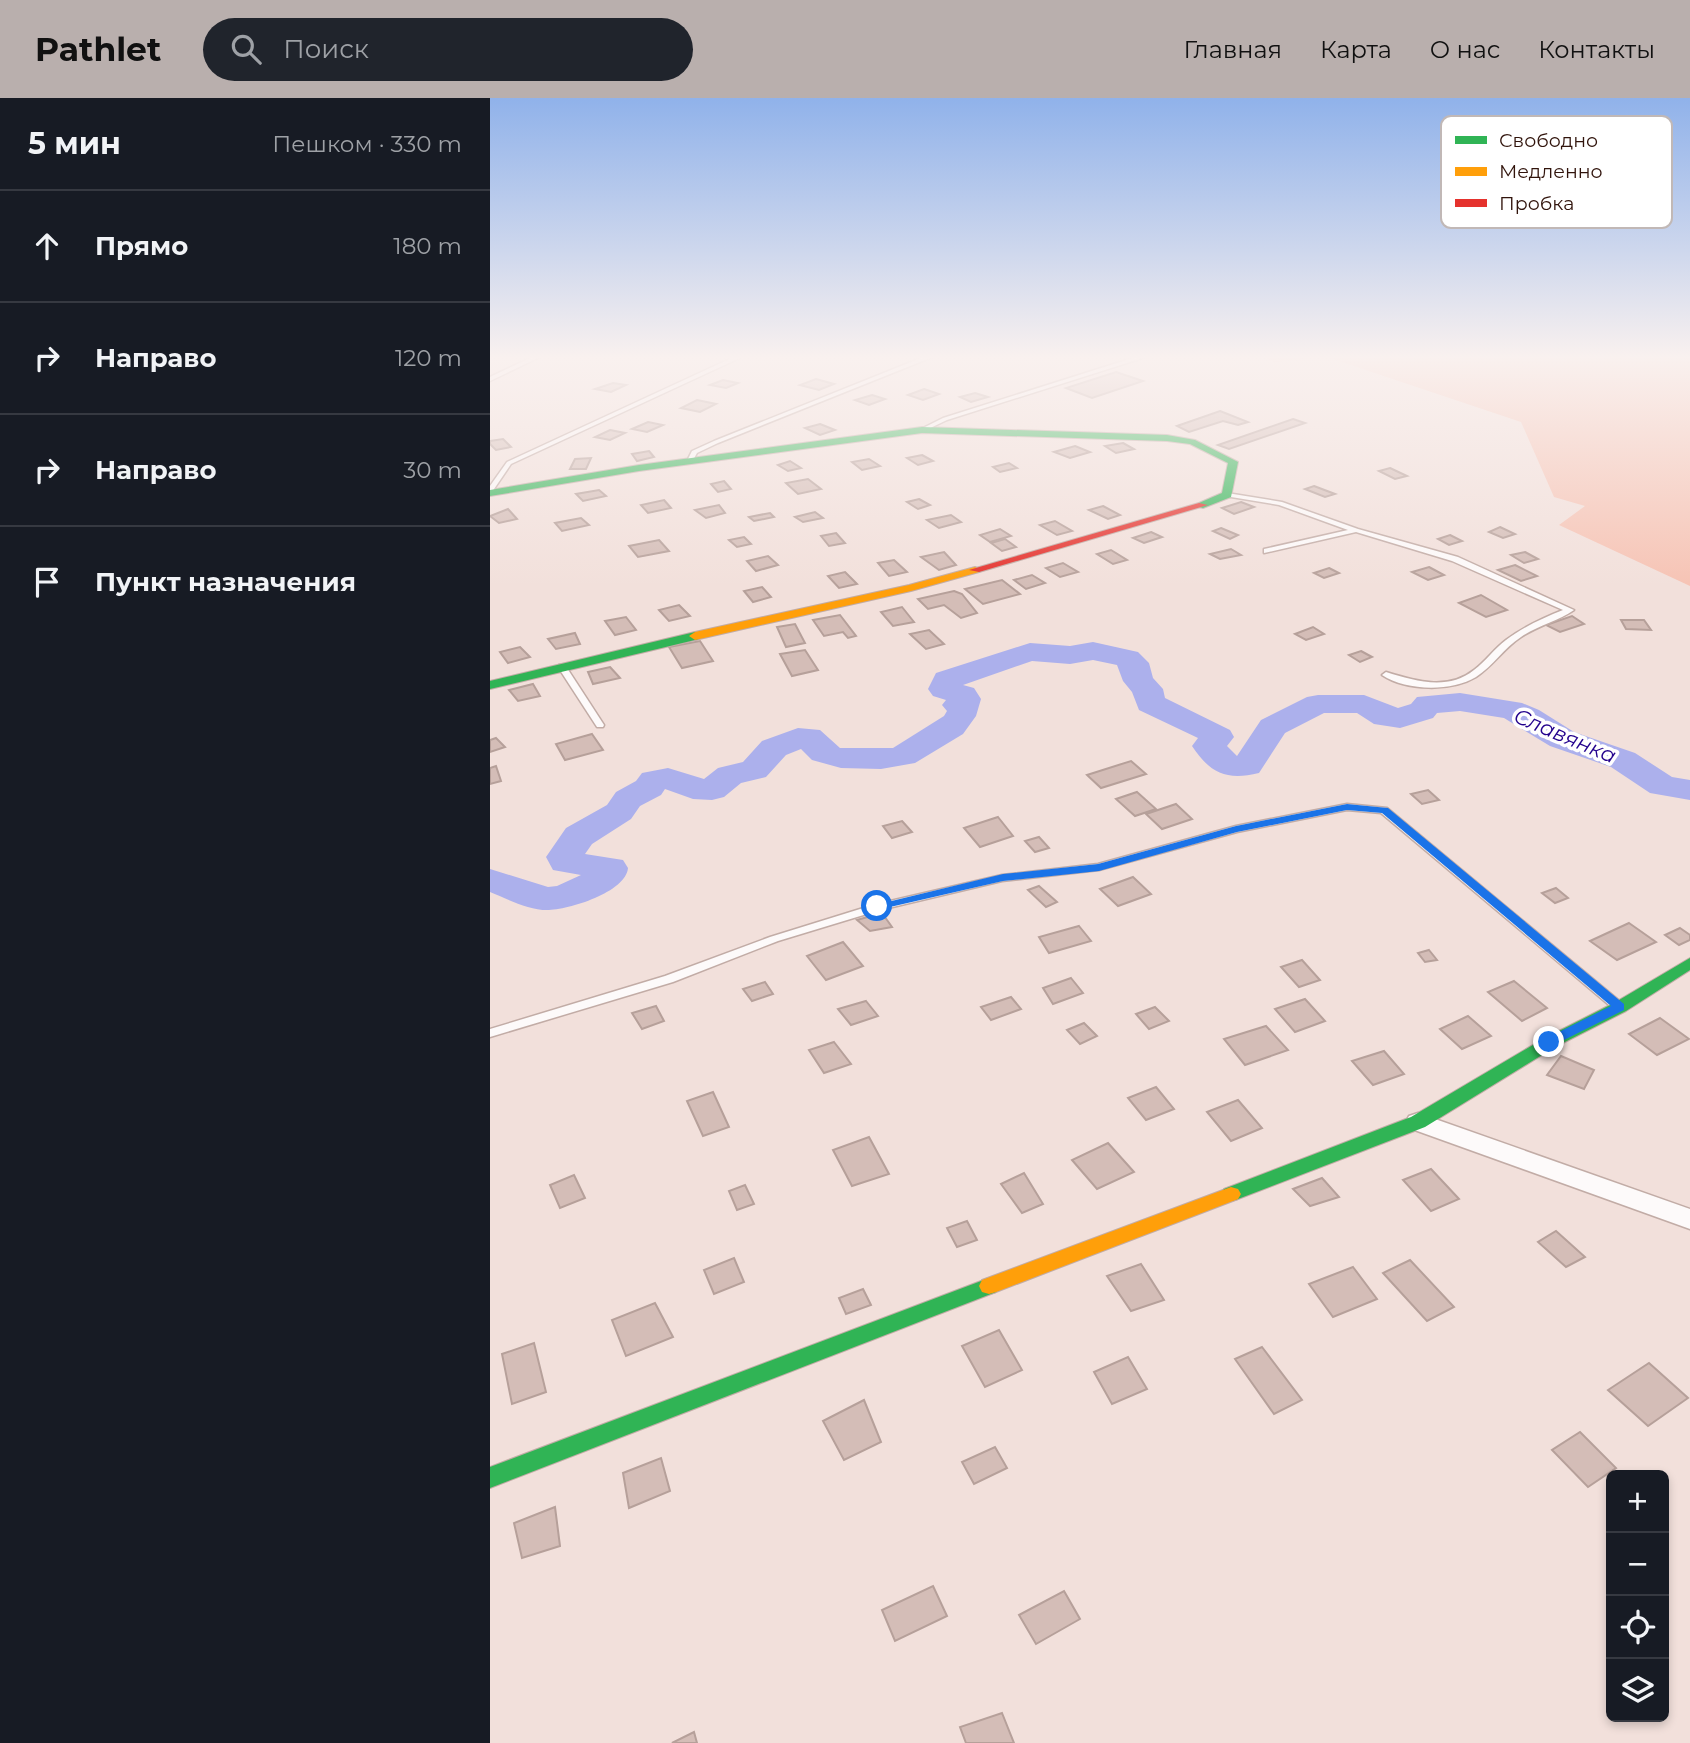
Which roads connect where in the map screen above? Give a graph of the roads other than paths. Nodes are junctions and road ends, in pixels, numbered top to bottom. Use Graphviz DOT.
graph roads {
  1 [pos="575,433"];
  2 [pos="739,433"];
  3 [pos="895,433"];
  4 [pos="1025,433"];
  5 [pos="690,461"];
  6 [pos="490,492"];
  7 [pos="1227,495"];
  8 [pos="1356,530"];
  9 [pos="1267,551"];
  10 [pos="562,667"];
  11 [pos="1386,675"];
  12 [pos="490,685"];
  13 [pos="600,724"];
  14 [pos="1690,962"];
  15 [pos="1620,1007"];
  16 [pos="490,1033"];
  17 [pos="1419,1122"];
  18 [pos="1690,1219"];
  19 [pos="490,1478"];
  1 -- 6 [label="lane"];
  2 -- 5 [label="lane"];
  3 -- 5 [label="street"];
  4 -- 7 [label="street"];
  5 -- 6 [label="street"];
  7 -- 8 [label="lane"];
  7 -- 10 [label="street"];
  8 -- 9 [label="lane"];
  8 -- 11 [label="lane"];
  10 -- 12 [label="street"];
  10 -- 13 [label="lane"];
  14 -- 15 [label="street"];
  15 -- 16 [label="lane"];
  15 -- 17 [label="street"];
  17 -- 18 [label="street"];
  17 -- 19 [label="street"];
}
